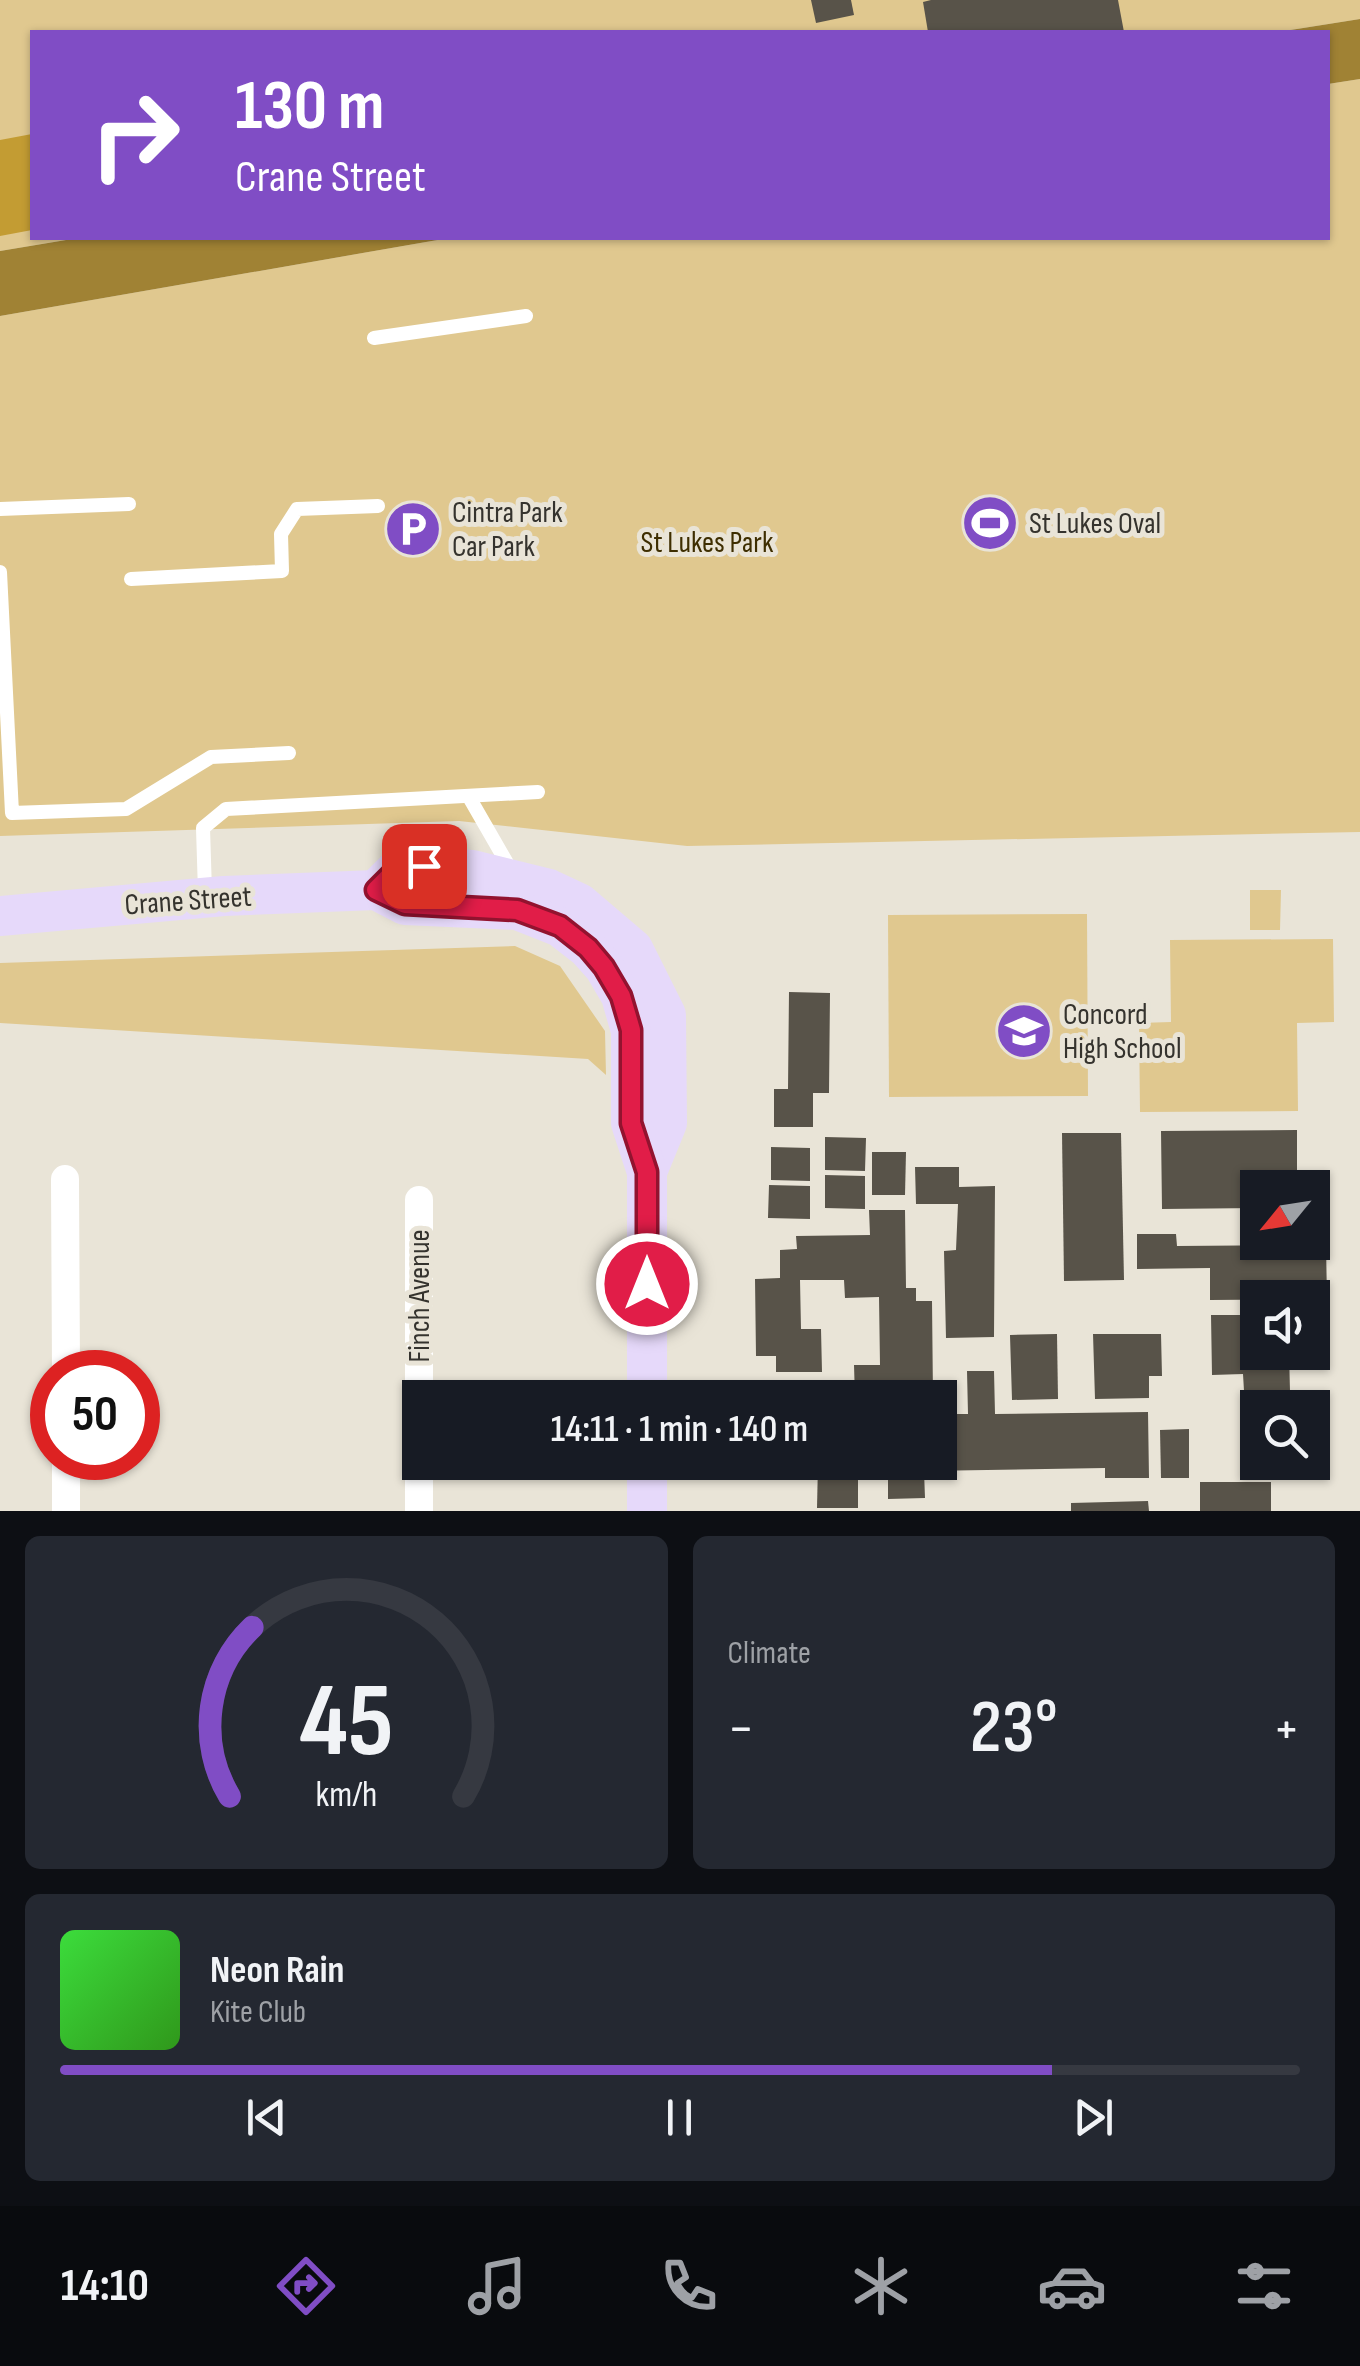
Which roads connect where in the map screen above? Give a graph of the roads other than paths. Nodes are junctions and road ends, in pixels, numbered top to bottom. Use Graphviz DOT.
graph roads {
  1 [pos="526,316"];
  2 [pos="374,338"];
  3 [pos="128,504"];
  4 [pos="378,506"];
  5 [pos="0,509"];
  6 [pos="0,572"];
  7 [pos="131,580"];
  8 [pos="289,754"];
  9 [pos="538,792"];
  10 [pos="469,797"];
  11 [pos="516,879"];
  12 [pos="376,890"];
  13 [pos="205,898"];
  14 [pos="0,916"];
  15 [pos="647,1172"];
  16 [pos="65,1179"];
  17 [pos="419,1200"];
  18 [pos="66,1350"];
  19 [pos="647,1380"];
  20 [pos="66,1480"];
  21 [pos="647,1480"];
  22 [pos="66,1511"];
  23 [pos="420,1511"];
  24 [pos="647,1511"];
  1 -- 2 [label="lane"];
  3 -- 5 [label="lane"];
  4 -- 7 [label="lane"];
  6 -- 8 [label="lane"];
  9 -- 10 [label="lane"];
  10 -- 11 [label="lane"];
  10 -- 13 [label="lane"];
  11 -- 12 [label="main road, Crane Street"];
  11 -- 15 [label="main road, Crane Street"];
  12 -- 13 [label="main road, Crane Street"];
  12 -- 15 [label="main road, Crane Street"];
  13 -- 14 [label="main road, Crane Street"];
  15 -- 19 [label="main road, Crane Street"];
  16 -- 18 [label="street"];
  17 -- 23 [label="street, Finch Avenue"];
  20 -- 22 [label="street"];
  21 -- 24 [label="main road"];
}
